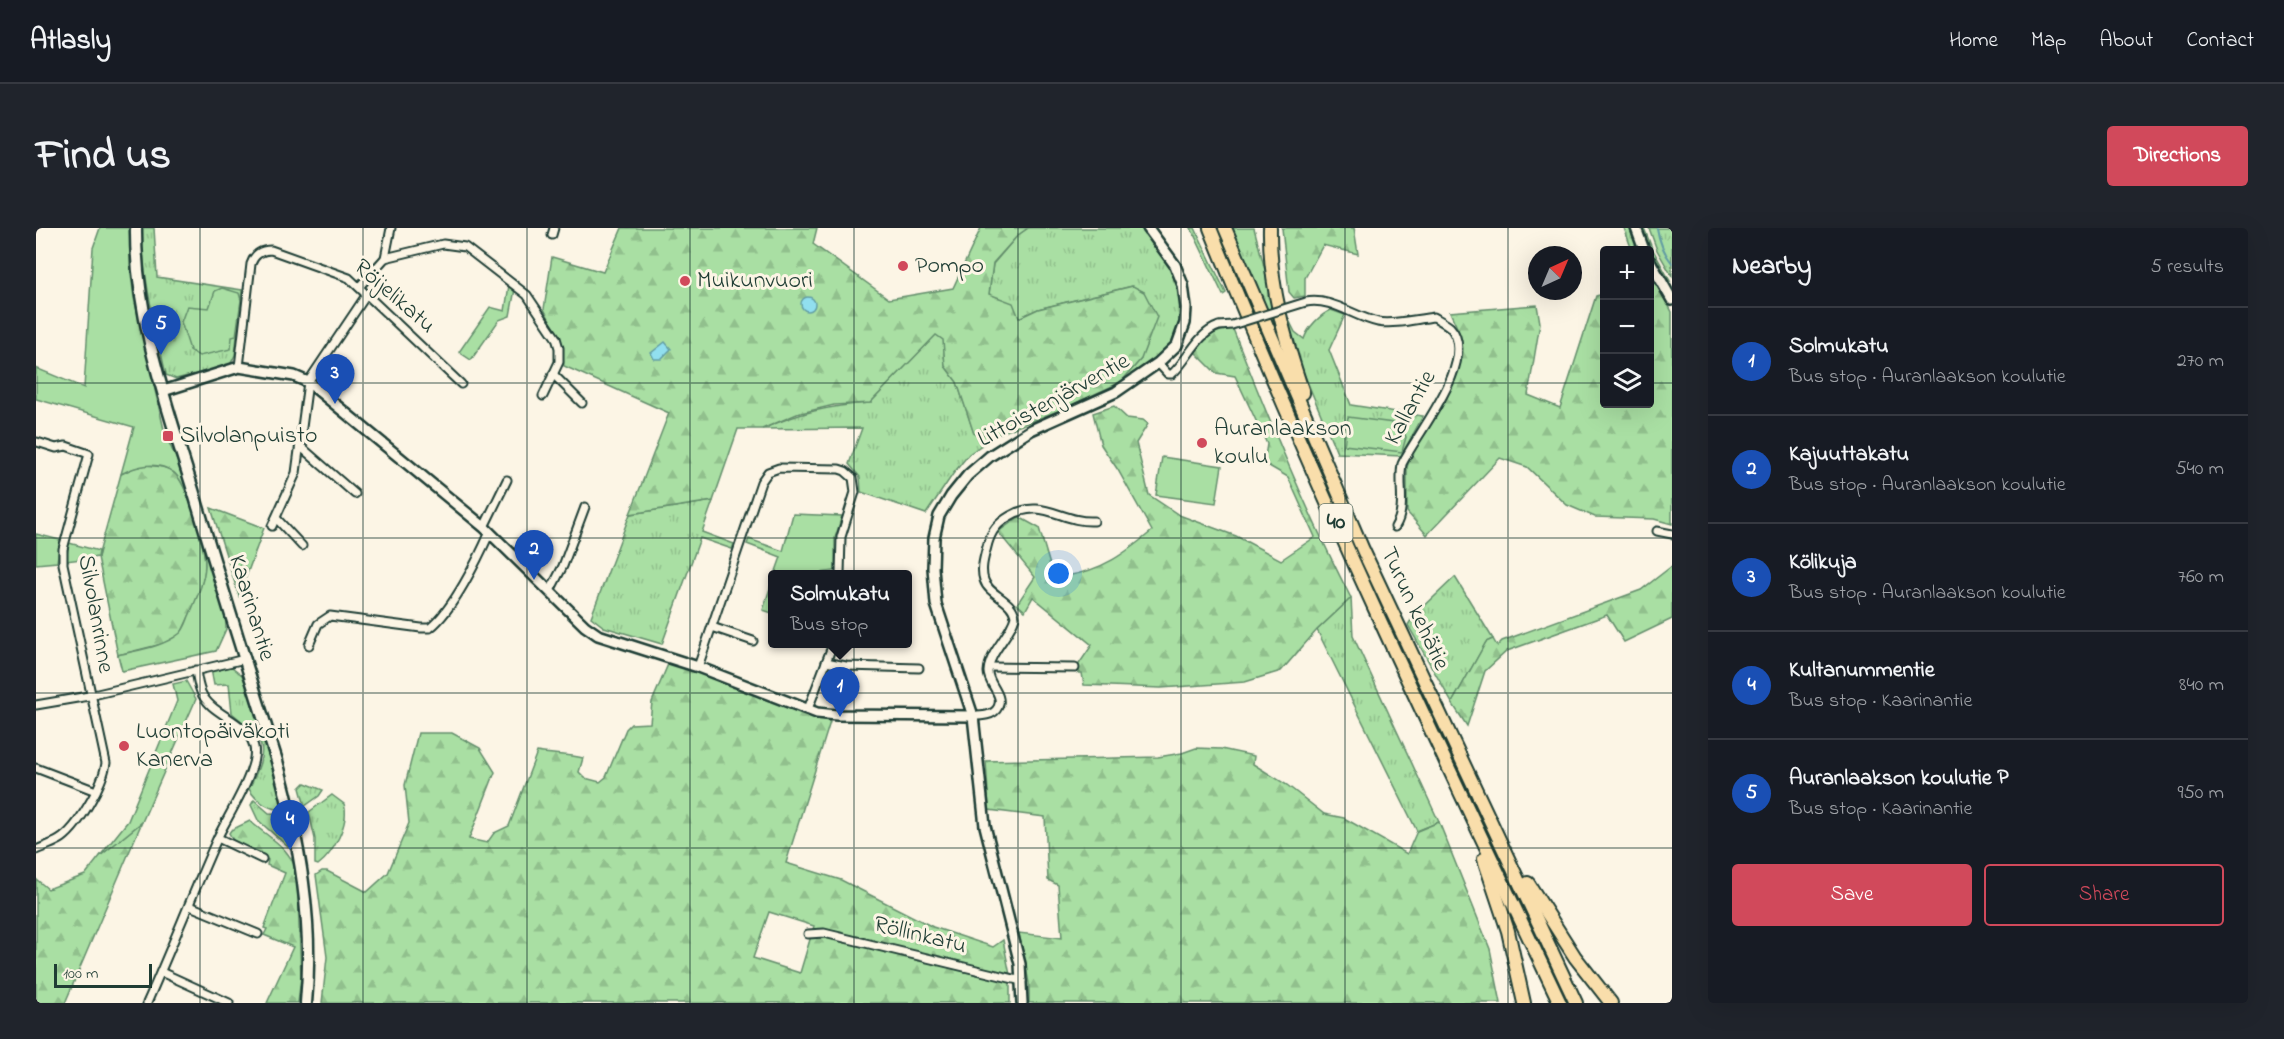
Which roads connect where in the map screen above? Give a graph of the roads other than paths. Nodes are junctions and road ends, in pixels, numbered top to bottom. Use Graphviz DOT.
graph roads {
  1 [pos="136,228"];
  2 [pos="391,228"];
  3 [pos="1148,228"];
  4 [pos="1204,228"];
  5 [pos="1210,228"];
  6 [pos="1226,228"];
  7 [pos="1270,228"];
  8 [pos="1636,228"];
  9 [pos="1643,246"];
  10 [pos="385,258"];
  11 [pos="1225,266"];
  12 [pos="1654,268"];
  13 [pos="359,287"];
  14 [pos="367,294"];
  15 [pos="1672,300"];
  16 [pos="1158,363"];
  17 [pos="239,367"];
  18 [pos="554,374"];
  19 [pos="308,382"];
  20 [pos="461,384"];
  21 [pos="163,391"];
  22 [pos="543,396"];
  23 [pos="582,403"];
  24 [pos="37,442"];
  25 [pos="300,446"];
  26 [pos="1323,454"];
  27 [pos="507,480"];
  28 [pos="355,494"];
  29 [pos="585,507"];
  30 [pos="276,518"];
  31 [pos="1094,521"];
  32 [pos="272,526"];
  33 [pos="1395,527"];
  34 [pos="487,529"];
  35 [pos="1657,531"];
  36 [pos="1672,534"];
  37 [pos="302,546"];
  38 [pos="840,570"];
  39 [pos="550,591"];
  40 [pos="712,627"];
  41 [pos="753,641"];
  42 [pos="309,645"];
  43 [pos="831,648"];
  44 [pos="245,659"];
  45 [pos="826,662"];
  46 [pos="990,667"];
  47 [pos="698,668"];
  48 [pos="919,668"];
  49 [pos="1075,668"];
  50 [pos="196,670"];
  51 [pos="90,696"];
  52 [pos="36,705"];
  53 [pos="808,709"];
  54 [pos="973,716"];
  55 [pos="36,768"];
  56 [pos="1453,777"];
  57 [pos="96,791"];
  58 [pos="1497,833"];
  59 [pos="218,838"];
  60 [pos="36,850"];
  61 [pos="262,859"];
  62 [pos="190,906"];
  63 [pos="258,934"];
  64 [pos="808,934"];
  65 [pos="160,972"];
  66 [pos="1022,981"];
  67 [pos="147,1003"];
  68 [pos="229,1003"];
  69 [pos="306,1003"];
  70 [pos="1022,1003"];
  71 [pos="1524,1003"];
  72 [pos="1560,1003"];
  73 [pos="1576,1003"];
  74 [pos="1611,1003"];
  1 -- 21 [label="main road, Kaarinantie"];
  2 -- 10 [label="street"];
  3 -- 16 [label="street, Littoistenjärventie"];
  4 -- 11 [label="highway"];
  5 -- 11 [label="highway, Turun kehätie / 40"];
  6 -- 26 [label="highway, Turun kehätie / 40"];
  7 -- 26 [label="highway"];
  8 -- 9 [label="street"];
  10 -- 13 [label="street"];
  10 -- 18 [label="street"];
  11 -- 56 [label="highway, Turun kehätie / 40"];
  12 -- 15 [label="street"];
  13 -- 14 [label="street, Röijelikatu"];
  13 -- 17 [label="street, Röijelikatu"];
  14 -- 19 [label="street"];
  14 -- 20 [label="street, Röijelikatu"];
  16 -- 33 [label="street, Kallantie, bridge"];
  16 -- 54 [label="street, Littoistenjärventie"];
  17 -- 19 [label="street"];
  17 -- 21 [label="street"];
  18 -- 22 [label="street"];
  18 -- 23 [label="street"];
  19 -- 25 [label="street"];
  19 -- 34 [label="street"];
  21 -- 44 [label="main road, Kaarinantie"];
  24 -- 51 [label="street, Silvolanrinne"];
  25 -- 28 [label="street"];
  25 -- 30 [label="street"];
  26 -- 58 [label="highway, Turun kehätie / 40"];
  27 -- 34 [label="street"];
  29 -- 39 [label="street"];
  30 -- 32 [label="street"];
  30 -- 37 [label="street"];
  31 -- 46 [label="street"];
  34 -- 39 [label="street"];
  34 -- 42 [label="street"];
  35 -- 36 [label="street"];
  38 -- 40 [label="street"];
  39 -- 47 [label="street"];
  40 -- 41 [label="street"];
  40 -- 47 [label="street"];
  43 -- 45 [label="street"];
  44 -- 50 [label="street"];
  44 -- 69 [label="main road, Kaarinantie"];
  45 -- 48 [label="street"];
  45 -- 53 [label="street"];
  46 -- 49 [label="street"];
  46 -- 54 [label="street"];
  47 -- 53 [label="street"];
  50 -- 51 [label="street"];
  50 -- 59 [label="street"];
  51 -- 52 [label="street"];
  51 -- 57 [label="street"];
  53 -- 54 [label="street"];
  54 -- 66 [label="street, Littoistenjärventie"];
  55 -- 57 [label="street"];
  56 -- 71 [label="highway"];
  56 -- 72 [label="highway, Turun kehätie / 40"];
  57 -- 60 [label="street"];
  58 -- 73 [label="highway, Turun kehätie / 40"];
  58 -- 74 [label="highway"];
  59 -- 61 [label="street"];
  59 -- 62 [label="street"];
  62 -- 63 [label="street"];
  62 -- 65 [label="street"];
  64 -- 66 [label="street, Röllinkatu"];
  65 -- 67 [label="street"];
  65 -- 68 [label="street"];
  66 -- 70 [label="street, Littoistenjärventie"];
}
